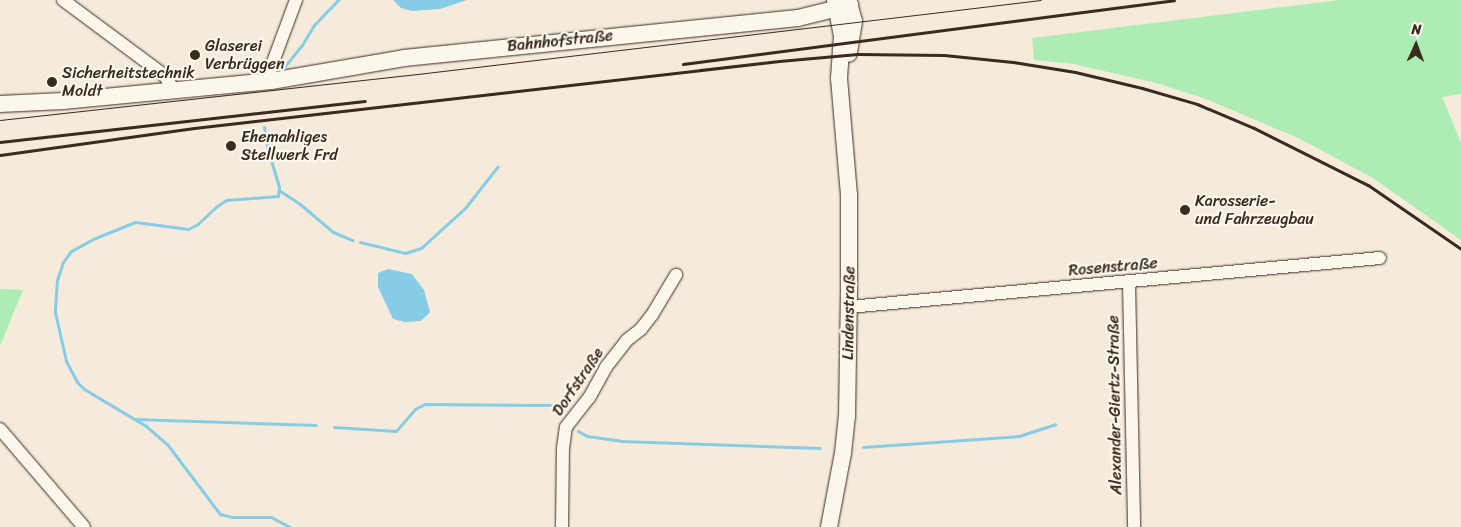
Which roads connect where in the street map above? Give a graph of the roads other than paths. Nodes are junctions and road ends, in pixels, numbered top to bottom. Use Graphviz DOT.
graph roads {
  1 [pos="63,0"];
  2 [pos="296,0"];
  3 [pos="843,3"];
  4 [pos="271,81"];
  5 [pos="171,91"];
  6 [pos="0,104"];
  7 [pos="1380,258"];
  8 [pos="676,276"];
  9 [pos="1129,283"];
  10 [pos="849,307"];
  11 [pos="0,429"];
  12 [pos="84,527"];
  13 [pos="562,527"];
  14 [pos="829,527"];
  15 [pos="1134,527"];
  1 -- 5 [label="street"];
  2 -- 4 [label="street"];
  3 -- 4 [label="main road, Bahnhofstraße"];
  3 -- 10 [label="main road, Lindenstraße"];
  4 -- 5 [label="main road, Bahnhofstraße"];
  5 -- 6 [label="main road, Bahnhofstraße"];
  7 -- 9 [label="street, Rosenstraße"];
  8 -- 13 [label="street, Dorfstraße"];
  9 -- 10 [label="street, Rosenstraße"];
  9 -- 15 [label="street, Alexander-Giertz-Straße"];
  10 -- 14 [label="main road, Lindenstraße"];
  11 -- 12 [label="street"];
}
